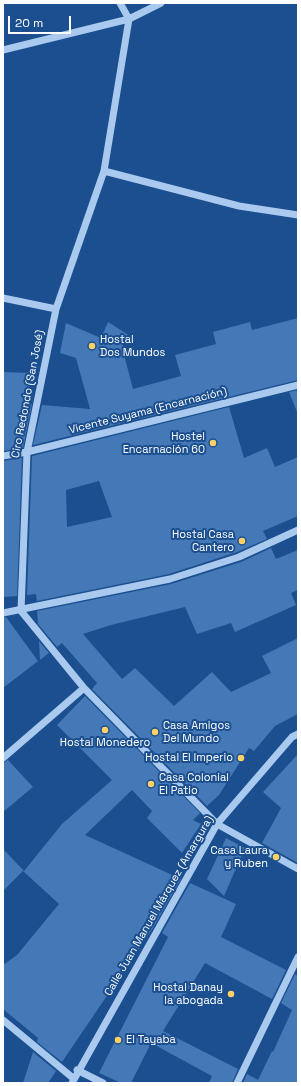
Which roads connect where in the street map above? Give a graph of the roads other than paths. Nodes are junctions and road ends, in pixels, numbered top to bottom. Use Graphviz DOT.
graph roads {
  1 [pos="120,3"];
  2 [pos="161,3"];
  3 [pos="129,19"];
  4 [pos="3,50"];
  5 [pos="104,171"];
  6 [pos="298,214"];
  7 [pos="3,298"];
  8 [pos="56,309"];
  9 [pos="298,385"];
  10 [pos="26,452"];
  11 [pos="3,456"];
  12 [pos="298,530"];
  13 [pos="21,611"];
  14 [pos="3,613"];
  15 [pos="84,688"];
  16 [pos="298,734"];
  17 [pos="3,758"];
  18 [pos="217,824"];
  19 [pos="298,869"];
  20 [pos="298,958"];
  21 [pos="3,1020"];
  22 [pos="77,1070"];
  23 [pos="72,1081"];
  24 [pos="103,1083"];
  25 [pos="237,1083"];
  1 -- 3 [label="street"];
  2 -- 3 [label="street"];
  3 -- 4 [label="street"];
  3 -- 5 [label="street, Ciro Redondo (San José)"];
  5 -- 6 [label="street"];
  5 -- 8 [label="street, Ciro Redondo (San José)"];
  7 -- 8 [label="street"];
  8 -- 10 [label="street, Ciro Redondo (San José)"];
  9 -- 10 [label="street, Vicente Suyama (Encarnación)"];
  10 -- 11 [label="street, Vicente Suyama (Encarnación)"];
  10 -- 13 [label="street, Ciro Redondo (San José)"];
  12 -- 13 [label="street"];
  13 -- 14 [label="street"];
  13 -- 15 [label="street"];
  15 -- 17 [label="street"];
  15 -- 18 [label="street"];
  16 -- 18 [label="street, Calle Juan Manuel Márquez (Amargura)"];
  18 -- 19 [label="street"];
  18 -- 22 [label="street, Calle Juan Manuel Márquez (Amargura)"];
  20 -- 25 [label="street"];
  21 -- 23 [label="street"];
  22 -- 23 [label="street, Calle Juan Manuel Márquez (Amargura)"];
  22 -- 24 [label="street"];
}
